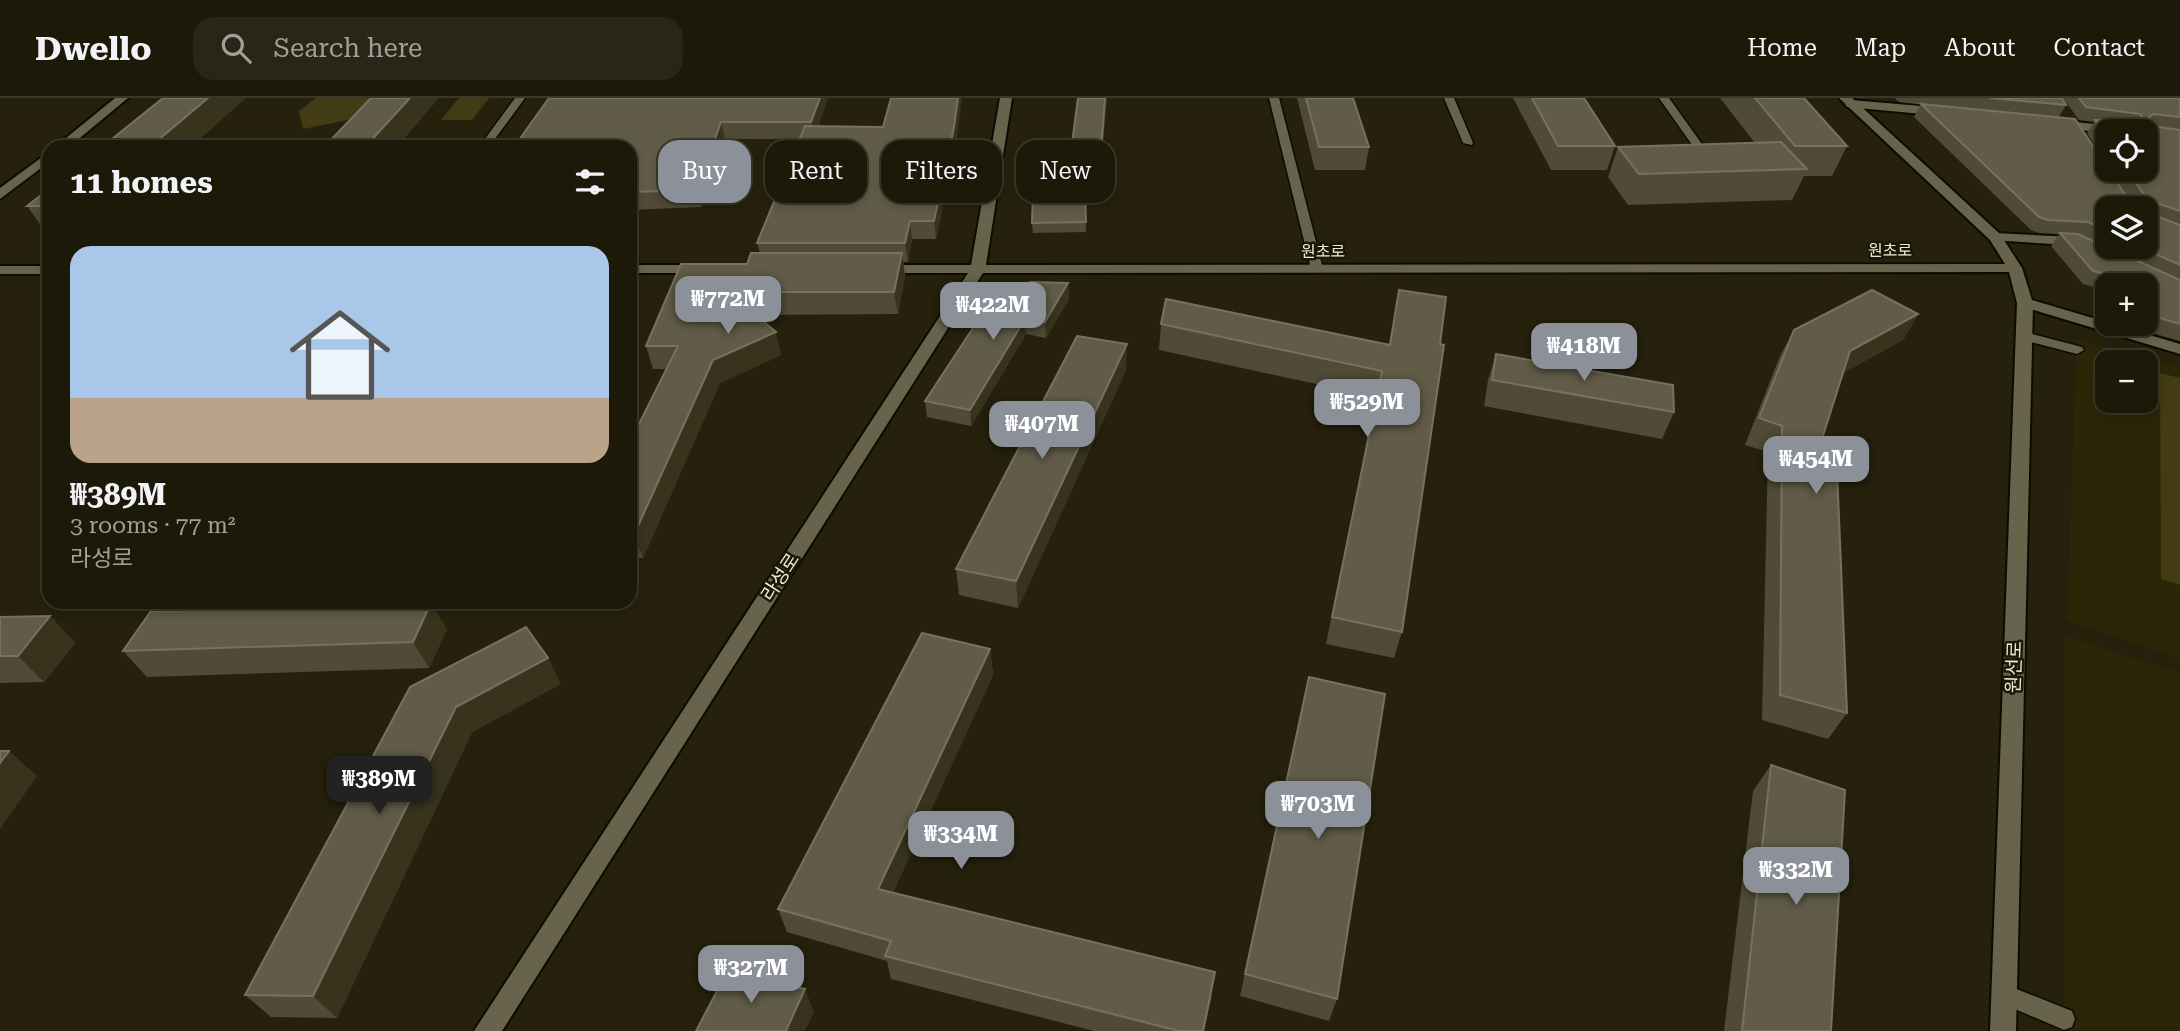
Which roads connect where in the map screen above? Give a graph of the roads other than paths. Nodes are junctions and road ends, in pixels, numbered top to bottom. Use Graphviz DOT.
graph roads {
  1 [pos="122,98"];
  2 [pos="520,98"];
  3 [pos="1006,98"];
  4 [pos="1274,98"];
  5 [pos="1449,98"];
  6 [pos="1664,98"];
  7 [pos="1848,101"];
  8 [pos="1919,104"];
  9 [pos="2061,107"];
  10 [pos="1963,114"];
  11 [pos="2045,123"];
  12 [pos="2076,132"];
  13 [pos="2095,132"];
  14 [pos="70,140"];
  15 [pos="489,140"];
  16 [pos="1468,143"];
  17 [pos="1699,147"];
  18 [pos="42,162"];
  19 [pos="0,195"];
  20 [pos="1995,237"];
  21 [pos="2095,252"];
  22 [pos="2015,268"];
  23 [pos="637,269"];
  24 [pos="714,269"];
  25 [pos="867,269"];
  26 [pos="978,269"];
  27 [pos="1317,269"];
  28 [pos="0,270"];
  29 [pos="42,270"];
  30 [pos="2025,303"];
  31 [pos="2024,336"];
  32 [pos="2180,349"];
  33 [pos="2077,350"];
  34 [pos="2004,994"];
  35 [pos="2064,1020"];
  36 [pos="487,1031"];
  37 [pos="2003,1031"];
  1 -- 14 [label="street"];
  2 -- 15 [label="lane"];
  3 -- 26 [label="street, 라성로"];
  4 -- 27 [label="lane"];
  5 -- 16 [label="lane"];
  6 -- 17 [label="lane"];
  7 -- 8 [label="street"];
  7 -- 20 [label="street, 원선로"];
  8 -- 10 [label="street"];
  9 -- 12 [label="street"];
  11 -- 12 [label="street"];
  12 -- 13 [label="street"];
  18 -- 19 [label="street"];
  20 -- 21 [label="street"];
  20 -- 22 [label="street, 원선로"];
  22 -- 27 [label="street, 원초로"];
  22 -- 30 [label="street, 원선로"];
  23 -- 24 [label="street"];
  25 -- 26 [label="street, 원초로"];
  26 -- 27 [label="street, 원초로"];
  26 -- 36 [label="street, 라성로"];
  28 -- 29 [label="street"];
  30 -- 31 [label="street, 원선로"];
  30 -- 32 [label="street"];
  31 -- 33 [label="lane"];
  31 -- 34 [label="street, 원선로"];
  34 -- 35 [label="lane"];
  34 -- 37 [label="street, 원선로"];
}
